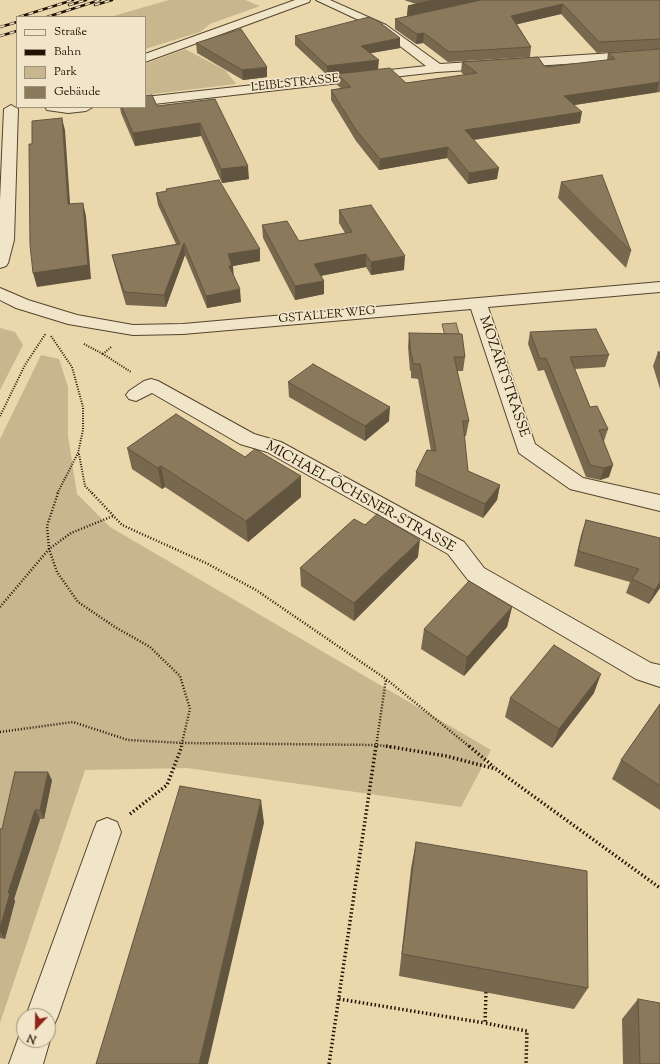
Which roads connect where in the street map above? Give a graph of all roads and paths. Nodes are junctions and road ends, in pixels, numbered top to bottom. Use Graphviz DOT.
graph roads {
  1 [pos="305,0"];
  2 [pos="321,0"];
  3 [pos="398,24"];
  4 [pos="382,27"];
  5 [pos="660,54"];
  6 [pos="146,58"];
  7 [pos="437,68"];
  8 [pos="146,101"];
  9 [pos="17,108"];
  10 [pos="60,108"];
  11 [pos="77,108"];
  12 [pos="0,263"];
  13 [pos="660,287"];
  14 [pos="0,292"];
  15 [pos="478,303"];
  16 [pos="133,330"];
  17 [pos="144,390"];
  18 [pos="0,416"];
  19 [pos="78,453"];
  20 [pos="660,503"];
  21 [pos="113,516"];
  22 [pos="49,549"];
  23 [pos="0,607"];
  24 [pos="660,676"];
  25 [pos="386,679"];
  26 [pos="0,732"];
  27 [pos="183,743"];
  28 [pos="377,745"];
  29 [pos="496,769"];
  30 [pos="107,832"];
  31 [pos="660,888"];
  32 [pos="486,992"];
  33 [pos="339,999"];
  34 [pos="45,1008"];
  35 [pos="485,1023"];
  36 [pos="31,1048"];
  37 [pos="26,1064"];
  38 [pos="329,1064"];
  39 [pos="526,1064"];
  1 -- 6 [label="street"];
  2 -- 4 [label="street"];
  3 -- 4 [label="street"];
  4 -- 7 [label="street"];
  5 -- 7 [label="street, LEIBLSTRASSE"];
  7 -- 8 [label="street, LEIBLSTRASSE"];
  9 -- 12 [label="street"];
  10 -- 11 [label="street"];
  13 -- 15 [label="street, GSTALLER WEG"];
  14 -- 16 [label="street, GSTALLER WEG"];
  15 -- 16 [label="street, GSTALLER WEG"];
  15 -- 20 [label="street, MOZARTSTRASSE"];
  16 -- 17 [label="path"];
  17 -- 24 [label="street, MICHAEL-ÖCHSNER-STRASSE"];
  18 -- 19 [label="path"];
  19 -- 21 [label="path"];
  19 -- 22 [label="path"];
  21 -- 22 [label="path"];
  21 -- 25 [label="path"];
  22 -- 23 [label="path"];
  22 -- 27 [label="path"];
  25 -- 28 [label="path"];
  25 -- 29 [label="path"];
  26 -- 27 [label="path"];
  27 -- 28 [label="path"];
  27 -- 30 [label="path"];
  28 -- 29 [label="path"];
  28 -- 33 [label="path"];
  29 -- 31 [label="path"];
  30 -- 34 [label="street"];
  32 -- 35 [label="path"];
  33 -- 35 [label="path"];
  33 -- 38 [label="path"];
  35 -- 39 [label="path"];
  36 -- 37 [label="street"];
}
